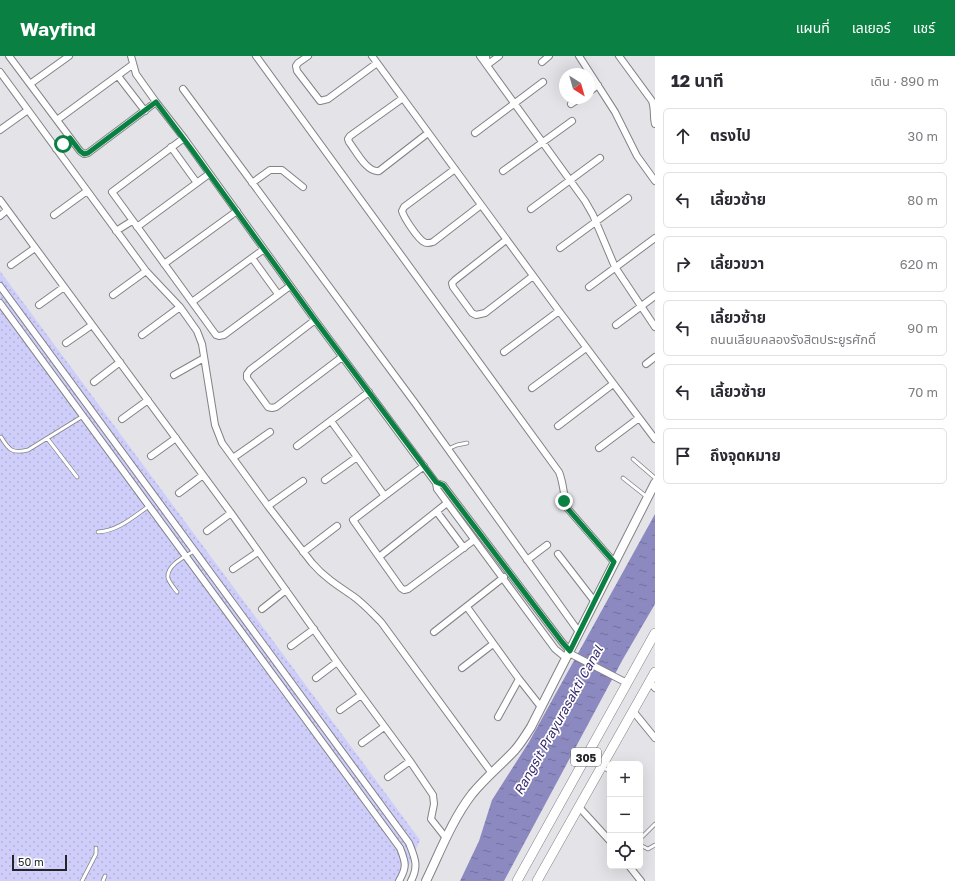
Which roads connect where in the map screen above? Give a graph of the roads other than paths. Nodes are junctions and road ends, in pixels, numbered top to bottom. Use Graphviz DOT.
graph roads {
  1 [pos="9,56"];
  2 [pos="69,56"];
  3 [pos="131,56"];
  4 [pos="256,56"];
  5 [pos="308,56"];
  6 [pos="372,56"];
  7 [pos="480,56"];
  8 [pos="486,56"];
  9 [pos="499,56"];
  10 [pos="549,56"];
  11 [pos="579,56"];
  12 [pos="619,56"];
  13 [pos="542,62"];
  14 [pos="377,63"];
  15 [pos="132,65"];
  16 [pos="486,65"];
  17 [pos="0,72"];
  18 [pos="118,76"];
  19 [pos="543,82"];
  20 [pos="30,84"];
  21 [pos="598,85"];
  22 [pos="595,87"];
  23 [pos="183,89"];
  24 [pos="403,98"];
  25 [pos="156,102"];
  26 [pos="514,103"];
  27 [pos="28,110"];
  28 [pos="145,111"];
  29 [pos="57,120"];
  30 [pos="572,121"];
  31 [pos="655,124"];
  32 [pos="0,130"];
  33 [pos="428,133"];
  34 [pos="474,133"];
  35 [pos="70,138"];
  36 [pos="184,138"];
  37 [pos="543,142"];
  38 [pos="171,148"];
  39 [pos="56,149"];
  40 [pos="600,158"];
  41 [pos="455,169"];
  42 [pos="503,171"];
  43 [pos="209,174"];
  44 [pos="570,180"];
  45 [pos="655,181"];
  46 [pos="252,182"];
  47 [pos="197,183"];
  48 [pos="304,187"];
  49 [pos="87,191"];
  50 [pos="628,198"];
  51 [pos="0,200"];
  52 [pos="481,205"];
  53 [pos="531,209"];
  54 [pos="8,210"];
  55 [pos="237,211"];
  56 [pos="54,215"];
  57 [pos="0,216"];
  58 [pos="132,221"];
  59 [pos="595,222"];
  60 [pos="137,227"];
  61 [pos="116,231"];
  62 [pos="655,238"];
  63 [pos="506,240"];
  64 [pos="35,248"];
  65 [pos="560,248"];
  66 [pos="264,249"];
  67 [pos="252,258"];
  68 [pos="164,264"];
  69 [pos="11,265"];
  70 [pos="615,268"];
  71 [pos="146,271"];
  72 [pos="533,276"];
  73 [pos="0,286"];
  74 [pos="290,286"];
  75 [pos="64,287"];
  76 [pos="588,287"];
  77 [pos="278,294"];
  78 [pos="113,295"];
  79 [pos="655,296"];
  80 [pos="192,302"];
  81 [pos="0,303"];
  82 [pos="39,305"];
  83 [pos="641,306"];
  84 [pos="180,307"];
  85 [pos="559,311"];
  86 [pos="23,318"];
  87 [pos="315,320"];
  88 [pos="15,324"];
  89 [pos="92,324"];
  90 [pos="616,325"];
  91 [pos="655,327"];
  92 [pos="142,335"];
  93 [pos="66,343"];
  94 [pos="586,348"];
  95 [pos="504,352"];
  96 [pos="342,357"];
  97 [pos="655,357"];
  98 [pos="204,358"];
  99 [pos="120,362"];
  100 [pos="646,364"];
  101 [pos="174,375"];
  102 [pos="94,382"];
  103 [pos="613,384"];
  104 [pos="532,388"];
  105 [pos="369,392"];
  106 [pos="148,400"];
  107 [pos="83,416"];
  108 [pos="639,418"];
  109 [pos="122,419"];
  110 [pos="331,421"];
  111 [pos="558,426"];
  112 [pos="270,432"];
  113 [pos="109,434"];
  114 [pos="1,436"];
  115 [pos="47,438"];
  116 [pos="176,438"];
  117 [pos="101,440"];
  118 [pos="655,440"];
  119 [pos="468,443"];
  120 [pos="297,446"];
  121 [pos="599,448"];
  122 [pos="448,449"];
  123 [pos="150,456"];
  124 [pos="357,457"];
  125 [pos="233,458"];
  126 [pos="633,459"];
  127 [pos="424,466"];
  128 [pos="203,475"];
  129 [pos="76,477"];
  130 [pos="623,478"];
  131 [pos="655,478"];
  132 [pos="325,480"];
  133 [pos="303,481"];
  134 [pos="436,482"];
  135 [pos="655,483"];
  136 [pos="179,493"];
  137 [pos="384,495"];
  138 [pos="648,497"];
  139 [pos="448,503"];
  140 [pos="149,506"];
  141 [pos="268,506"];
  142 [pos="437,512"];
  143 [pos="231,513"];
  144 [pos="337,526"];
  145 [pos="207,531"];
  146 [pos="98,532"];
  147 [pos="474,540"];
  148 [pos="546,545"];
  149 [pos="464,548"];
  150 [pos="194,551"];
  151 [pos="258,552"];
  152 [pos="303,552"];
  153 [pos="558,554"];
  154 [pos="186,556"];
  155 [pos="379,556"];
  156 [pos="527,560"];
  157 [pos="614,562"];
  158 [pos="233,569"];
  159 [pos="510,573"];
  160 [pos="502,579"];
  161 [pos="286,590"];
  162 [pos="177,592"];
  163 [pos="595,602"];
  164 [pos="467,607"];
  165 [pos="262,609"];
  166 [pos="314,629"];
  167 [pos="434,632"];
  168 [pos="579,632"];
  169 [pos="655,633"];
  170 [pos="493,644"];
  171 [pos="291,646"];
  172 [pos="570,654"];
  173 [pos="337,662"];
  174 [pos="278,665"];
  175 [pos="462,668"];
  176 [pos="270,671"];
  177 [pos="655,672"];
  178 [pos="316,678"];
  179 [pos="519,679"];
  180 [pos="625,682"];
  181 [pos="652,685"];
  182 [pos="361,695"];
  183 [pos="541,707"];
  184 [pos="340,710"];
  185 [pos="633,711"];
  186 [pos="498,717"];
  187 [pos="384,727"];
  188 [pos="655,738"];
  189 [pos="362,744"];
  190 [pos="410,761"];
  191 [pos="602,766"];
  192 [pos="607,770"];
  193 [pos="491,772"];
  194 [pos="359,777"];
  195 [pos="388,778"];
  196 [pos="351,782"];
  197 [pos="579,807"];
  198 [pos="655,824"];
  199 [pos="607,835"];
  200 [pos="643,836"];
  201 [pos="446,838"];
  202 [pos="655,844"];
  203 [pos="643,846"];
  204 [pos="96,848"];
  205 [pos="631,869"];
  206 [pos="106,876"];
  207 [pos="82,881"];
  208 [pos="103,881"];
  209 [pos="399,881"];
  210 [pos="411,881"];
  211 [pos="426,881"];
  212 [pos="517,881"];
  213 [pos="537,881"];
  214 [pos="641,881"];
  1 -- 20 [label="street"];
  2 -- 20 [label="street"];
  3 -- 15 [label="street"];
  4 -- 157 [label="street"];
  5 -- 14 [label="street"];
  6 -- 14 [label="street"];
  7 -- 16 [label="street"];
  8 -- 16 [label="street"];
  9 -- 16 [label="street"];
  10 -- 13 [label="street"];
  11 -- 21 [label="street"];
  12 -- 31 [label="street"];
  14 -- 24 [label="street"];
  15 -- 18 [label="street"];
  15 -- 25 [label="street"];
  16 -- 26 [label="street"];
  17 -- 27 [label="street"];
  18 -- 28 [label="street"];
  18 -- 29 [label="street"];
  19 -- 26 [label="street"];
  20 -- 29 [label="street"];
  21 -- 22 [label="street"];
  21 -- 45 [label="street"];
  23 -- 46 [label="street"];
  24 -- 33 [label="street"];
  24 -- 33 [label="street"];
  25 -- 28 [label="street"];
  25 -- 36 [label="street"];
  26 -- 34 [label="street"];
  26 -- 37 [label="street"];
  27 -- 32 [label="street"];
  27 -- 39 [label="street"];
  28 -- 35 [label="street"];
  29 -- 35 [label="street"];
  30 -- 37 [label="street"];
  33 -- 41 [label="street"];
  35 -- 39 [label="street"];
  36 -- 38 [label="street"];
  36 -- 43 [label="street"];
  37 -- 42 [label="street"];
  37 -- 44 [label="street"];
  38 -- 47 [label="street"];
  38 -- 58 [label="street"];
  39 -- 49 [label="street"];
  40 -- 44 [label="street"];
  41 -- 52 [label="street"];
  41 -- 52 [label="street"];
  43 -- 47 [label="street"];
  43 -- 55 [label="street"];
  44 -- 53 [label="street"];
  44 -- 59 [label="street"];
  46 -- 48 [label="street"];
  46 -- 122 [label="street"];
  47 -- 60 [label="street"];
  49 -- 56 [label="street"];
  49 -- 61 [label="street"];
  50 -- 59 [label="street"];
  51 -- 54 [label="street"];
  52 -- 63 [label="street"];
  54 -- 57 [label="street"];
  54 -- 64 [label="street"];
  55 -- 66 [label="street"];
  55 -- 68 [label="street"];
  58 -- 60 [label="street"];
  58 -- 61 [label="street"];
  59 -- 65 [label="street"];
  59 -- 70 [label="street"];
  60 -- 68 [label="street"];
  61 -- 71 [label="street"];
  62 -- 70 [label="street"];
  63 -- 72 [label="street"];
  63 -- 72 [label="street"];
  64 -- 69 [label="street"];
  64 -- 75 [label="street"];
  66 -- 67 [label="street"];
  66 -- 74 [label="street"];
  67 -- 77 [label="street"];
  67 -- 80 [label="street"];
  68 -- 80 [label="street"];
  70 -- 76 [label="street"];
  70 -- 83 [label="street"];
  71 -- 78 [label="street"];
  71 -- 84 [label="street"];
  72 -- 85 [label="street"];
  73 -- 86 [label="street"];
  74 -- 77 [label="street"];
  74 -- 87 [label="street"];
  75 -- 82 [label="street"];
  75 -- 89 [label="street"];
  77 -- 80 [label="street"];
  79 -- 83 [label="street"];
  81 -- 88 [label="street"];
  83 -- 90 [label="street"];
  83 -- 91 [label="street"];
  84 -- 92 [label="street"];
  84 -- 98 [label="street"];
  85 -- 94 [label="street"];
  85 -- 95 [label="street"];
  86 -- 88 [label="street"];
  86 -- 113 [label="street"];
  87 -- 96 [label="street"];
  87 -- 96 [label="street"];
  88 -- 107 [label="street"];
  89 -- 93 [label="street"];
  89 -- 99 [label="street"];
  94 -- 103 [label="street"];
  94 -- 104 [label="street"];
  96 -- 105 [label="street"];
  97 -- 100 [label="street"];
  98 -- 101 [label="street"];
  98 -- 125 [label="street"];
  99 -- 102 [label="street"];
  99 -- 106 [label="street"];
  103 -- 108 [label="street"];
  103 -- 111 [label="street"];
  105 -- 110 [label="street"];
  105 -- 127 [label="street"];
  106 -- 109 [label="street"];
  106 -- 116 [label="street"];
  107 -- 115 [label="lane"];
  107 -- 117 [label="street"];
  108 -- 118 [label="street"];
  108 -- 121 [label="street"];
  110 -- 120 [label="street"];
  110 -- 124 [label="street"];
  112 -- 125 [label="street"];
  113 -- 117 [label="street"];
  113 -- 150 [label="street"];
  114 -- 115 [label="lane"];
  115 -- 129 [label="lane"];
  116 -- 123 [label="street"];
  116 -- 128 [label="street"];
  117 -- 140 [label="street"];
  119 -- 122 [label="lane"];
  122 -- 156 [label="street"];
  124 -- 132 [label="street"];
  124 -- 137 [label="street"];
  125 -- 141 [label="street"];
  126 -- 131 [label="lane"];
  127 -- 134 [label="street"];
  127 -- 137 [label="street"];
  128 -- 136 [label="street"];
  128 -- 143 [label="street"];
  130 -- 138 [label="lane"];
  133 -- 141 [label="street"];
  134 -- 139 [label="street"];
  134 -- 159 [label="street"];
  135 -- 138 [label="street"];
  137 -- 155 [label="street"];
  138 -- 157 [label="street"];
  139 -- 142 [label="street"];
  139 -- 147 [label="street"];
  140 -- 146 [label="lane"];
  140 -- 154 [label="street"];
  141 -- 152 [label="street"];
  142 -- 149 [label="street"];
  142 -- 155 [label="street"];
  143 -- 145 [label="street"];
  143 -- 151 [label="street"];
  144 -- 152 [label="street"];
  147 -- 149 [label="street"];
  147 -- 160 [label="street"];
  148 -- 156 [label="street"];
  149 -- 155 [label="street"];
  150 -- 154 [label="lane"];
  150 -- 174 [label="street"];
  151 -- 158 [label="street"];
  151 -- 161 [label="street"];
  152 -- 193 [label="street"];
  153 -- 163 [label="street"];
  154 -- 162 [label="lane"];
  154 -- 176 [label="street"];
  156 -- 168 [label="street"];
  157 -- 163 [label="street"];
  159 -- 160 [label="street"];
  159 -- 172 [label="street"];
  160 -- 164 [label="street"];
  160 -- 172 [label="street"];
  161 -- 165 [label="street"];
  161 -- 166 [label="street"];
  163 -- 168 [label="street"];
  164 -- 167 [label="street"];
  164 -- 170 [label="street"];
  166 -- 171 [label="street"];
  166 -- 173 [label="street"];
  168 -- 172 [label="street"];
  169 -- 180 [label="main road, 305"];
  170 -- 175 [label="street"];
  170 -- 179 [label="street"];
  172 -- 180 [label="street"];
  172 -- 183 [label="street"];
  173 -- 178 [label="street"];
  173 -- 182 [label="street"];
  174 -- 176 [label="street"];
  174 -- 194 [label="street"];
  176 -- 196 [label="street"];
  177 -- 181 [label="main road, 305"];
  179 -- 183 [label="street"];
  179 -- 186 [label="street"];
  180 -- 212 [label="main road, 305"];
  181 -- 185 [label="main road, 305"];
  182 -- 184 [label="street"];
  182 -- 187 [label="street"];
  183 -- 193 [label="street"];
  185 -- 188 [label="street"];
  185 -- 191 [label="main road, 305"];
  187 -- 189 [label="street"];
  187 -- 190 [label="street"];
  190 -- 195 [label="street"];
  190 -- 201 [label="street"];
  191 -- 192 [label="lane"];
  191 -- 197 [label="main road, 305"];
  193 -- 201 [label="street"];
  194 -- 196 [label="street"];
  194 -- 210 [label="street"];
  196 -- 209 [label="street"];
  197 -- 199 [label="street"];
  197 -- 213 [label="main road, 305"];
  198 -- 200 [label="lane"];
  201 -- 211 [label="street"];
  202 -- 203 [label="lane"];
  204 -- 207 [label="lane"];
  205 -- 214 [label="street"];
  206 -- 208 [label="lane"];
}
